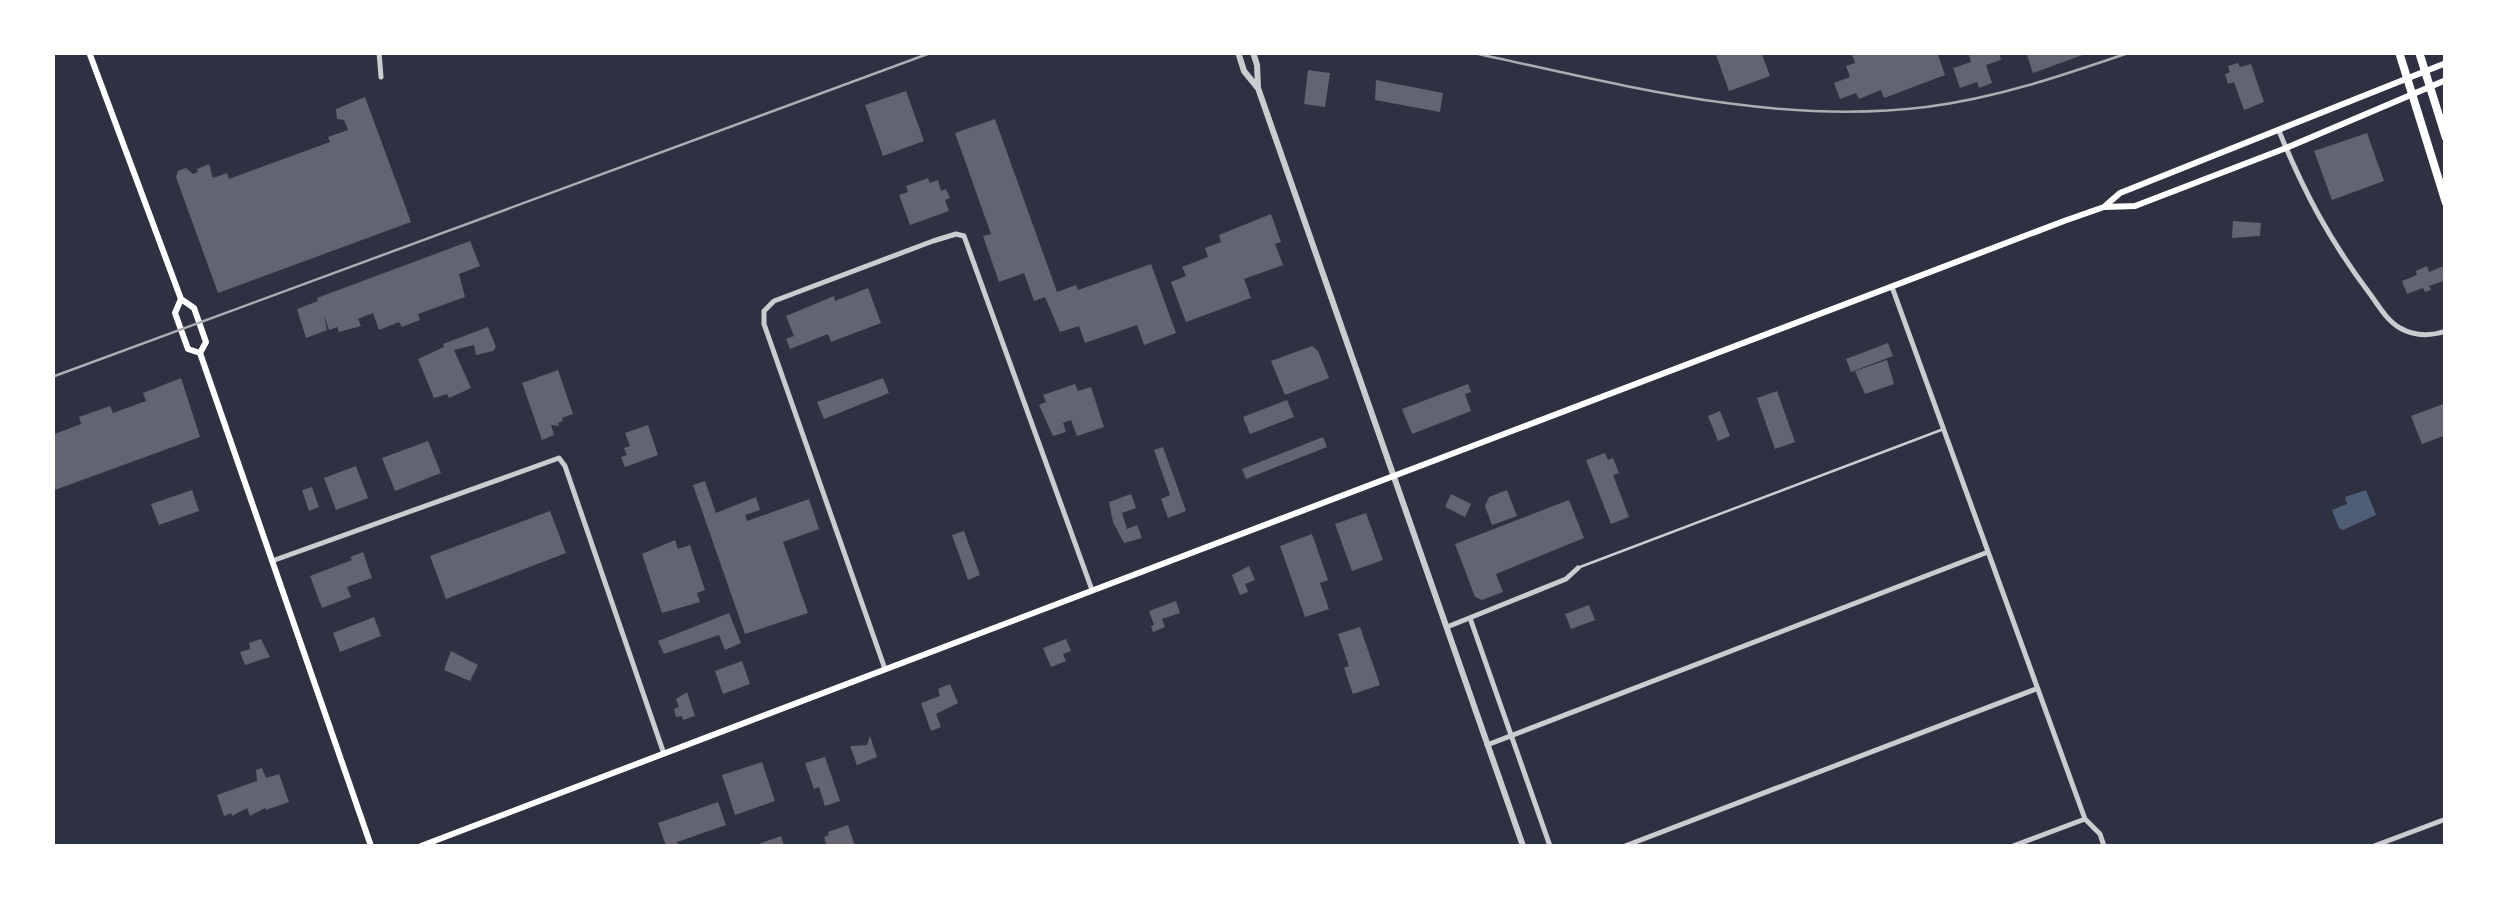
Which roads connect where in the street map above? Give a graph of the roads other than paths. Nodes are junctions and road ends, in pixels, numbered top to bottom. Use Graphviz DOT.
graph roads {
  1 [pos="89,52"];
  2 [pos="379,52"];
  3 [pos="1238,52"];
  4 [pos="1253,52"];
  5 [pos="2399,52"];
  6 [pos="2419,52"];
  7 [pos="2444,63"];
  8 [pos="381,77"];
  9 [pos="2446,80"];
  10 [pos="1258,88"];
  11 [pos="2279,131"];
  12 [pos="2446,138"];
  13 [pos="2286,148"];
  14 [pos="2446,203"];
  15 [pos="2104,207"];
  16 [pos="1892,287"];
  17 [pos="181,299"];
  18 [pos="2446,331"];
  19 [pos="200,353"];
  20 [pos="1943,429"];
  21 [pos="1395,474"];
  22 [pos="1988,552"];
  23 [pos="272,561"];
  24 [pos="1578,568"];
  25 [pos="1092,590"];
  26 [pos="1470,618"];
  27 [pos="1447,627"];
  28 [pos="886,669"];
  29 [pos="2036,689"];
  30 [pos="1511,736"];
  31 [pos="1487,745"];
  32 [pos="664,754"];
  33 [pos="2085,819"];
  34 [pos="2446,819"];
  35 [pos="372,846"];
  36 [pos="421,846"];
  37 [pos="1523,846"];
  38 [pos="1550,846"];
  39 [pos="1625,846"];
  40 [pos="2013,846"];
  41 [pos="2104,846"];
  42 [pos="2374,846"];
  1 -- 17 [label="main road"];
  2 -- 8 [label="street"];
  3 -- 10 [label="street"];
  4 -- 10 [label="street"];
  5 -- 14 [label="main road"];
  6 -- 12 [label="main road"];
  7 -- 11 [label="main road"];
  9 -- 13 [label="main road"];
  10 -- 21 [label="street"];
  11 -- 13 [label="street"];
  11 -- 15 [label="main road"];
  13 -- 15 [label="main road"];
  13 -- 18 [label="street"];
  15 -- 16 [label="main road"];
  16 -- 20 [label="street"];
  16 -- 21 [label="main road"];
  17 -- 19 [label="main road"];
  17 -- 19 [label="main road"];
  19 -- 23 [label="main road"];
  20 -- 22 [label="street"];
  20 -- 24 [label="lane"];
  21 -- 25 [label="main road"];
  21 -- 27 [label="street"];
  22 -- 29 [label="street"];
  22 -- 30 [label="street"];
  23 -- 32 [label="street"];
  23 -- 35 [label="main road"];
  24 -- 26 [label="street"];
  25 -- 28 [label="main road"];
  25 -- 28 [label="street"];
  26 -- 27 [label="street"];
  26 -- 30 [label="street"];
  27 -- 31 [label="street"];
  28 -- 32 [label="main road"];
  29 -- 33 [label="street"];
  29 -- 39 [label="street"];
  30 -- 31 [label="street"];
  30 -- 38 [label="street"];
  31 -- 37 [label="street"];
  32 -- 36 [label="main road"];
  33 -- 40 [label="street"];
  33 -- 41 [label="street"];
  34 -- 42 [label="street"];
}
